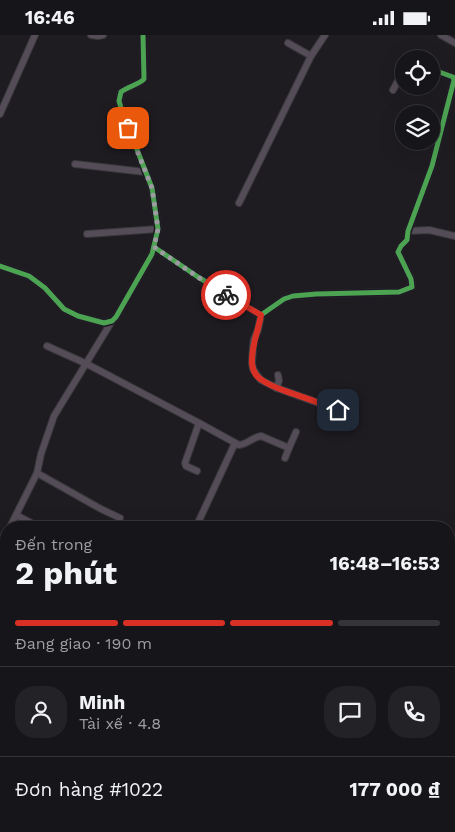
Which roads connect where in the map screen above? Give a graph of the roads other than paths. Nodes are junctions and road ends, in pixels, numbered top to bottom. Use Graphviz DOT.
graph roads {
  1 [pos="36,35"];
  2 [pos="92,35"];
  3 [pos="103,35"];
  4 [pos="143,35"];
  5 [pos="325,35"];
  6 [pos="441,35"];
  7 [pos="288,43"];
  8 [pos="455,43"];
  9 [pos="311,56"];
  10 [pos="440,72"];
  11 [pos="395,86"];
  12 [pos="393,90"];
  13 [pos="0,114"];
  14 [pos="75,164"];
  15 [pos="145,172"];
  16 [pos="239,203"];
  17 [pos="158,229"];
  18 [pos="408,231"];
  19 [pos="87,235"];
  20 [pos="455,236"];
  21 [pos="154,247"];
  22 [pos="0,266"];
  23 [pos="261,315"];
  24 [pos="112,321"];
  25 [pos="47,346"];
  26 [pos="87,364"];
  27 [pos="278,375"];
  28 [pos="276,388"];
  29 [pos="338,410"];
  30 [pos="199,423"];
  31 [pos="296,432"];
  32 [pos="235,443"];
  33 [pos="289,448"];
  34 [pos="285,458"];
  35 [pos="197,471"];
  36 [pos="37,473"];
  37 [pos="16,515"];
  38 [pos="120,517"];
  39 [pos="13,521"];
  40 [pos="28,521"];
  41 [pos="199,521"];
  1 -- 13 [label="street"];
  2 -- 3 [label="street"];
  4 -- 15 [label="street"];
  5 -- 9 [label="street"];
  6 -- 8 [label="street"];
  7 -- 9 [label="street"];
  9 -- 16 [label="street"];
  10 -- 18 [label="street"];
  11 -- 12 [label="street"];
  14 -- 15 [label="street"];
  15 -- 17 [label="street"];
  17 -- 19 [label="street"];
  17 -- 21 [label="street"];
  18 -- 20 [label="street"];
  18 -- 23 [label="street"];
  21 -- 23 [label="street"];
  21 -- 24 [label="street"];
  22 -- 24 [label="street"];
  23 -- 28 [label="street"];
  24 -- 26 [label="street"];
  25 -- 26 [label="street"];
  26 -- 30 [label="street"];
  26 -- 36 [label="street"];
  27 -- 28 [label="street"];
  28 -- 29 [label="street"];
  30 -- 32 [label="street"];
  30 -- 35 [label="street"];
  31 -- 33 [label="street"];
  32 -- 33 [label="street"];
  32 -- 41 [label="street"];
  33 -- 34 [label="street"];
  36 -- 37 [label="street"];
  36 -- 38 [label="street"];
  37 -- 39 [label="street"];
  37 -- 40 [label="street"];
}
